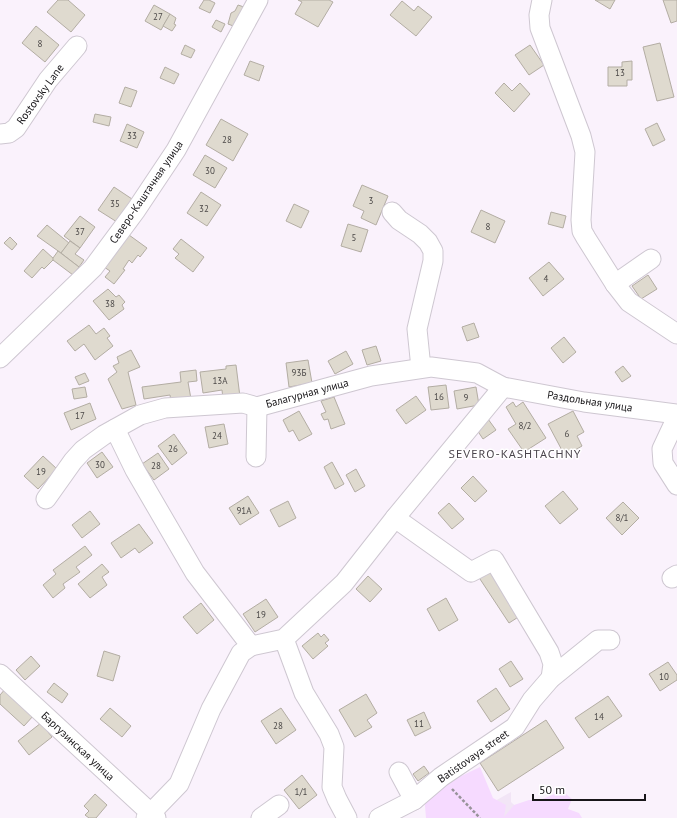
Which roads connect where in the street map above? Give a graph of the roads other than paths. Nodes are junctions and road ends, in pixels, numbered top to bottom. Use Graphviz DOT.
graph roads {
  1 [pos="258,0"];
  2 [pos="542,0"];
  3 [pos="76,46"];
  4 [pos="0,134"];
  5 [pos="392,212"];
  6 [pos="651,259"];
  7 [pos="616,284"];
  8 [pos="677,334"];
  9 [pos="0,358"];
  10 [pos="421,368"];
  11 [pos="503,387"];
  12 [pos="257,407"];
  13 [pos="677,414"];
  14 [pos="677,417"];
  15 [pos="115,429"];
  16 [pos="256,457"];
  17 [pos="677,485"];
  18 [pos="46,498"];
  19 [pos="395,518"];
  20 [pos="284,639"];
  21 [pos="610,640"];
  22 [pos="251,646"];
  23 [pos="0,674"];
  24 [pos="551,678"];
  25 [pos="399,772"];
  26 [pos="414,800"];
  27 [pos="280,805"];
  28 [pos="151,817"];
  29 [pos="261,818"];
  30 [pos="347,818"];
  31 [pos="379,818"];
  1 -- 9 [label="street, Северо-Каштачная улица"];
  2 -- 7 [label="street"];
  3 -- 4 [label="street, Rostovsky Lane"];
  5 -- 10 [label="street"];
  6 -- 7 [label="street"];
  7 -- 8 [label="street"];
  10 -- 11 [label="street, Балагурная улица"];
  10 -- 12 [label="street, Балагурная улица"];
  11 -- 13 [label="street, Раздольная улица"];
  11 -- 19 [label="street"];
  12 -- 15 [label="street, Балагурная улица"];
  12 -- 16 [label="street"];
  14 -- 17 [label="street"];
  15 -- 18 [label="street, Балагурная улица"];
  15 -- 22 [label="street"];
  19 -- 20 [label="street"];
  19 -- 24 [label="street"];
  20 -- 22 [label="street"];
  20 -- 30 [label="street"];
  21 -- 24 [label="street, Batistovaya street"];
  22 -- 28 [label="street"];
  23 -- 28 [label="street, Баргузинская улица"];
  24 -- 26 [label="street, Batistovaya street"];
  25 -- 26 [label="street"];
  26 -- 31 [label="street, Batistovaya street"];
  27 -- 29 [label="street"];
}
